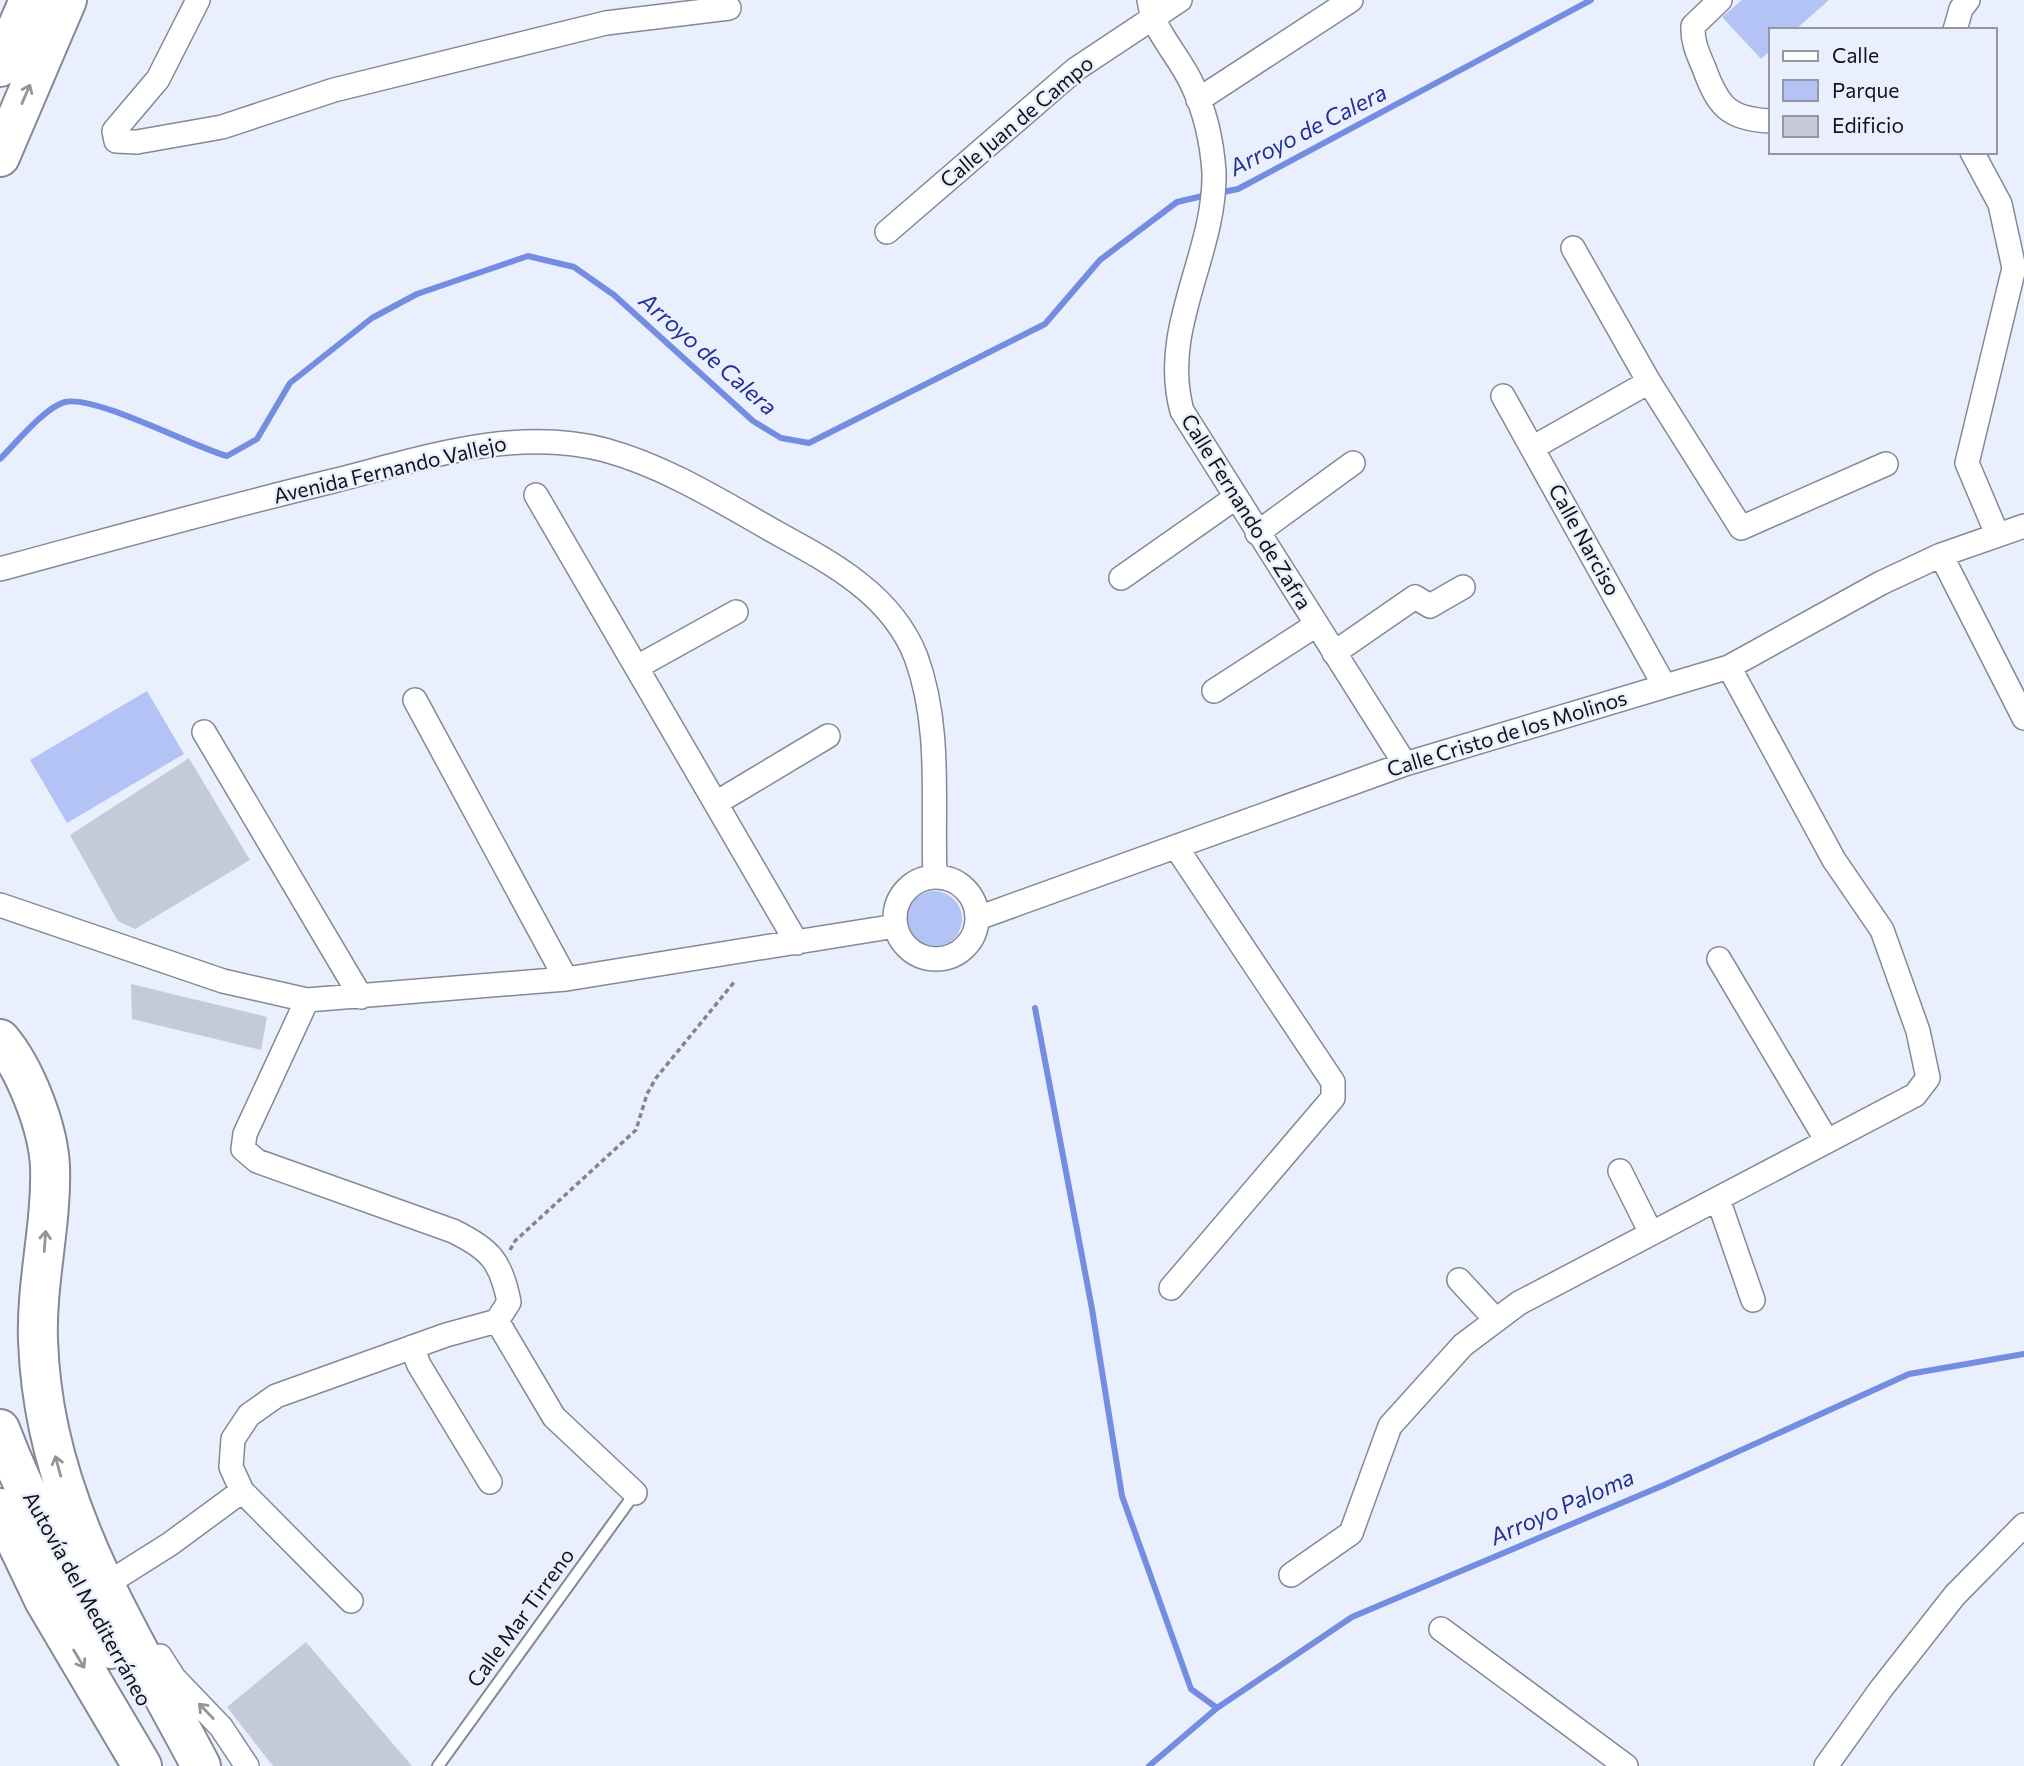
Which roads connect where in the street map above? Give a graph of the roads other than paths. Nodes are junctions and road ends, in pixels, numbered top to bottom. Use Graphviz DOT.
graph roads {
  1 [pos="29,0"];
  2 [pos="67,0"];
  3 [pos="198,0"];
  4 [pos="1180,0"];
  5 [pos="1351,0"];
  6 [pos="1720,0"];
  7 [pos="1968,0"];
  8 [pos="729,8"];
  9 [pos="1150,9"];
  10 [pos="1956,28"];
  11 [pos="0,67"];
  12 [pos="1198,100"];
  13 [pos="1769,121"];
  14 [pos="1973,154"];
  15 [pos="0,158"];
  16 [pos="887,232"];
  17 [pos="1573,248"];
  18 [pos="1649,382"];
  19 [pos="1503,396"];
  20 [pos="1532,448"];
  21 [pos="1353,463"];
  22 [pos="1886,464"];
  23 [pos="536,495"];
  24 [pos="1235,498"];
  25 [pos="2024,526"];
  26 [pos="1257,533"];
  27 [pos="1997,534"];
  28 [pos="1941,555"];
  29 [pos="0,569"];
  30 [pos="1121,578"];
  31 [pos="1463,587"];
  32 [pos="736,612"];
  33 [pos="1316,625"];
  34 [pos="1334,653"];
  35 [pos="637,667"];
  36 [pos="1729,667"];
  37 [pos="1664,685"];
  38 [pos="1214,691"];
  39 [pos="415,701"];
  40 [pos="2024,718"];
  41 [pos="204,732"];
  42 [pos="828,736"];
  43 [pos="1405,764"];
  44 [pos="716,803"];
  45 [pos="1176,847"];
  46 [pos="935,877"];
  47 [pos="0,905"];
  48 [pos="978,918"];
  49 [pos="895,926"];
  50 [pos="797,943"];
  51 [pos="1719,959"];
  52 [pos="566,979"];
  53 [pos="361,997"];
  54 [pos="307,1000"];
  55 [pos="0,1039"];
  56 [pos="1828,1141"];
  57 [pos="1620,1171"];
  58 [pos="1718,1199"];
  59 [pos="1651,1233"];
  60 [pos="1459,1280"];
  61 [pos="1171,1288"];
  62 [pos="1753,1300"];
  63 [pos="1496,1320"];
  64 [pos="497,1321"];
  65 [pos="412,1347"];
  66 [pos="0,1429"];
  67 [pos="490,1482"];
  68 [pos="242,1491"];
  69 [pos="635,1493"];
  70 [pos="0,1508"];
  71 [pos="2024,1525"];
  72 [pos="0,1543"];
  73 [pos="1291,1575"];
  74 [pos="83,1587"];
  75 [pos="351,1601"];
  76 [pos="1441,1629"];
  77 [pos="142,1766"];
  78 [pos="180,1766"];
  79 [pos="201,1766"];
  80 [pos="247,1766"];
  81 [pos="438,1766"];
  82 [pos="1626,1766"];
  83 [pos="1826,1766"];
  1 -- 11 [label="highway"];
  15 -- 2 [label="highway, one-way"];
  3 -- 8 [label="street"];
  4 -- 9 [label="street, Calle Juan de Campo"];
  5 -- 12 [label="street"];
  6 -- 13 [label="street"];
  7 -- 10 [label="street"];
  9 -- 12 [label="street, Calle Fernando de Zafra"];
  9 -- 16 [label="street, Calle Juan de Campo"];
  12 -- 24 [label="street, Calle Fernando de Zafra"];
  14 -- 27 [label="street"];
  17 -- 18 [label="street"];
  18 -- 20 [label="street"];
  18 -- 22 [label="street"];
  19 -- 20 [label="street, Calle Narciso"];
  20 -- 37 [label="street, Calle Narciso"];
  21 -- 26 [label="street"];
  23 -- 35 [label="street"];
  24 -- 26 [label="street, Calle Fernando de Zafra"];
  24 -- 30 [label="street"];
  25 -- 27 [label="street, Calle Cristo de los Molinos"];
  26 -- 33 [label="street, Calle Fernando de Zafra"];
  27 -- 28 [label="street, Calle Cristo de los Molinos"];
  28 -- 36 [label="street, Calle Cristo de los Molinos"];
  28 -- 40 [label="street"];
  29 -- 46 [label="street, Avenida Fernando Vallejo"];
  31 -- 34 [label="street"];
  32 -- 35 [label="street"];
  33 -- 34 [label="street, Calle Fernando de Zafra"];
  33 -- 38 [label="street"];
  34 -- 43 [label="street, Calle Fernando de Zafra"];
  35 -- 44 [label="street"];
  36 -- 37 [label="street, Calle Cristo de los Molinos"];
  36 -- 56 [label="street"];
  37 -- 43 [label="street, Calle Cristo de los Molinos"];
  39 -- 52 [label="street"];
  41 -- 53 [label="street"];
  42 -- 44 [label="street"];
  43 -- 45 [label="street, Calle Cristo de los Molinos"];
  44 -- 50 [label="street"];
  45 -- 48 [label="street, Calle Cristo de los Molinos"];
  45 -- 61 [label="street"];
  46 -- 48 [label="street"];
  46 -- 49 [label="street"];
  47 -- 54 [label="street"];
  48 -- 49 [label="street"];
  49 -- 50 [label="street"];
  50 -- 52 [label="street"];
  51 -- 56 [label="street"];
  52 -- 53 [label="street"];
  53 -- 54 [label="street"];
  54 -- 64 [label="street"];
  74 -- 55 [label="highway, one-way"];
  56 -- 58 [label="street"];
  57 -- 59 [label="street"];
  58 -- 59 [label="street"];
  58 -- 62 [label="street"];
  59 -- 63 [label="street"];
  60 -- 63 [label="street"];
  63 -- 73 [label="street"];
  64 -- 65 [label="street"];
  64 -- 69 [label="street"];
  65 -- 67 [label="street"];
  65 -- 68 [label="street"];
  66 -- 74 [label="highway, Autovía del Mediterráneo"];
  68 -- 74 [label="street"];
  68 -- 75 [label="street"];
  69 -- 81 [label="lane, Calle Mar Tirreno"];
  70 -- 74 [label="highway, Autovía del Mediterráneo"];
  71 -- 83 [label="street"];
  72 -- 74 [label="highway"];
  74 -- 77 [label="highway, Autovía del Mediterráneo, one-way"];
  74 -- 78 [label="highway, Autovía del Mediterráneo"];
  74 -- 79 [label="highway"];
  80 -- 74 [label="street, one-way"];
  76 -- 82 [label="street"];
}
